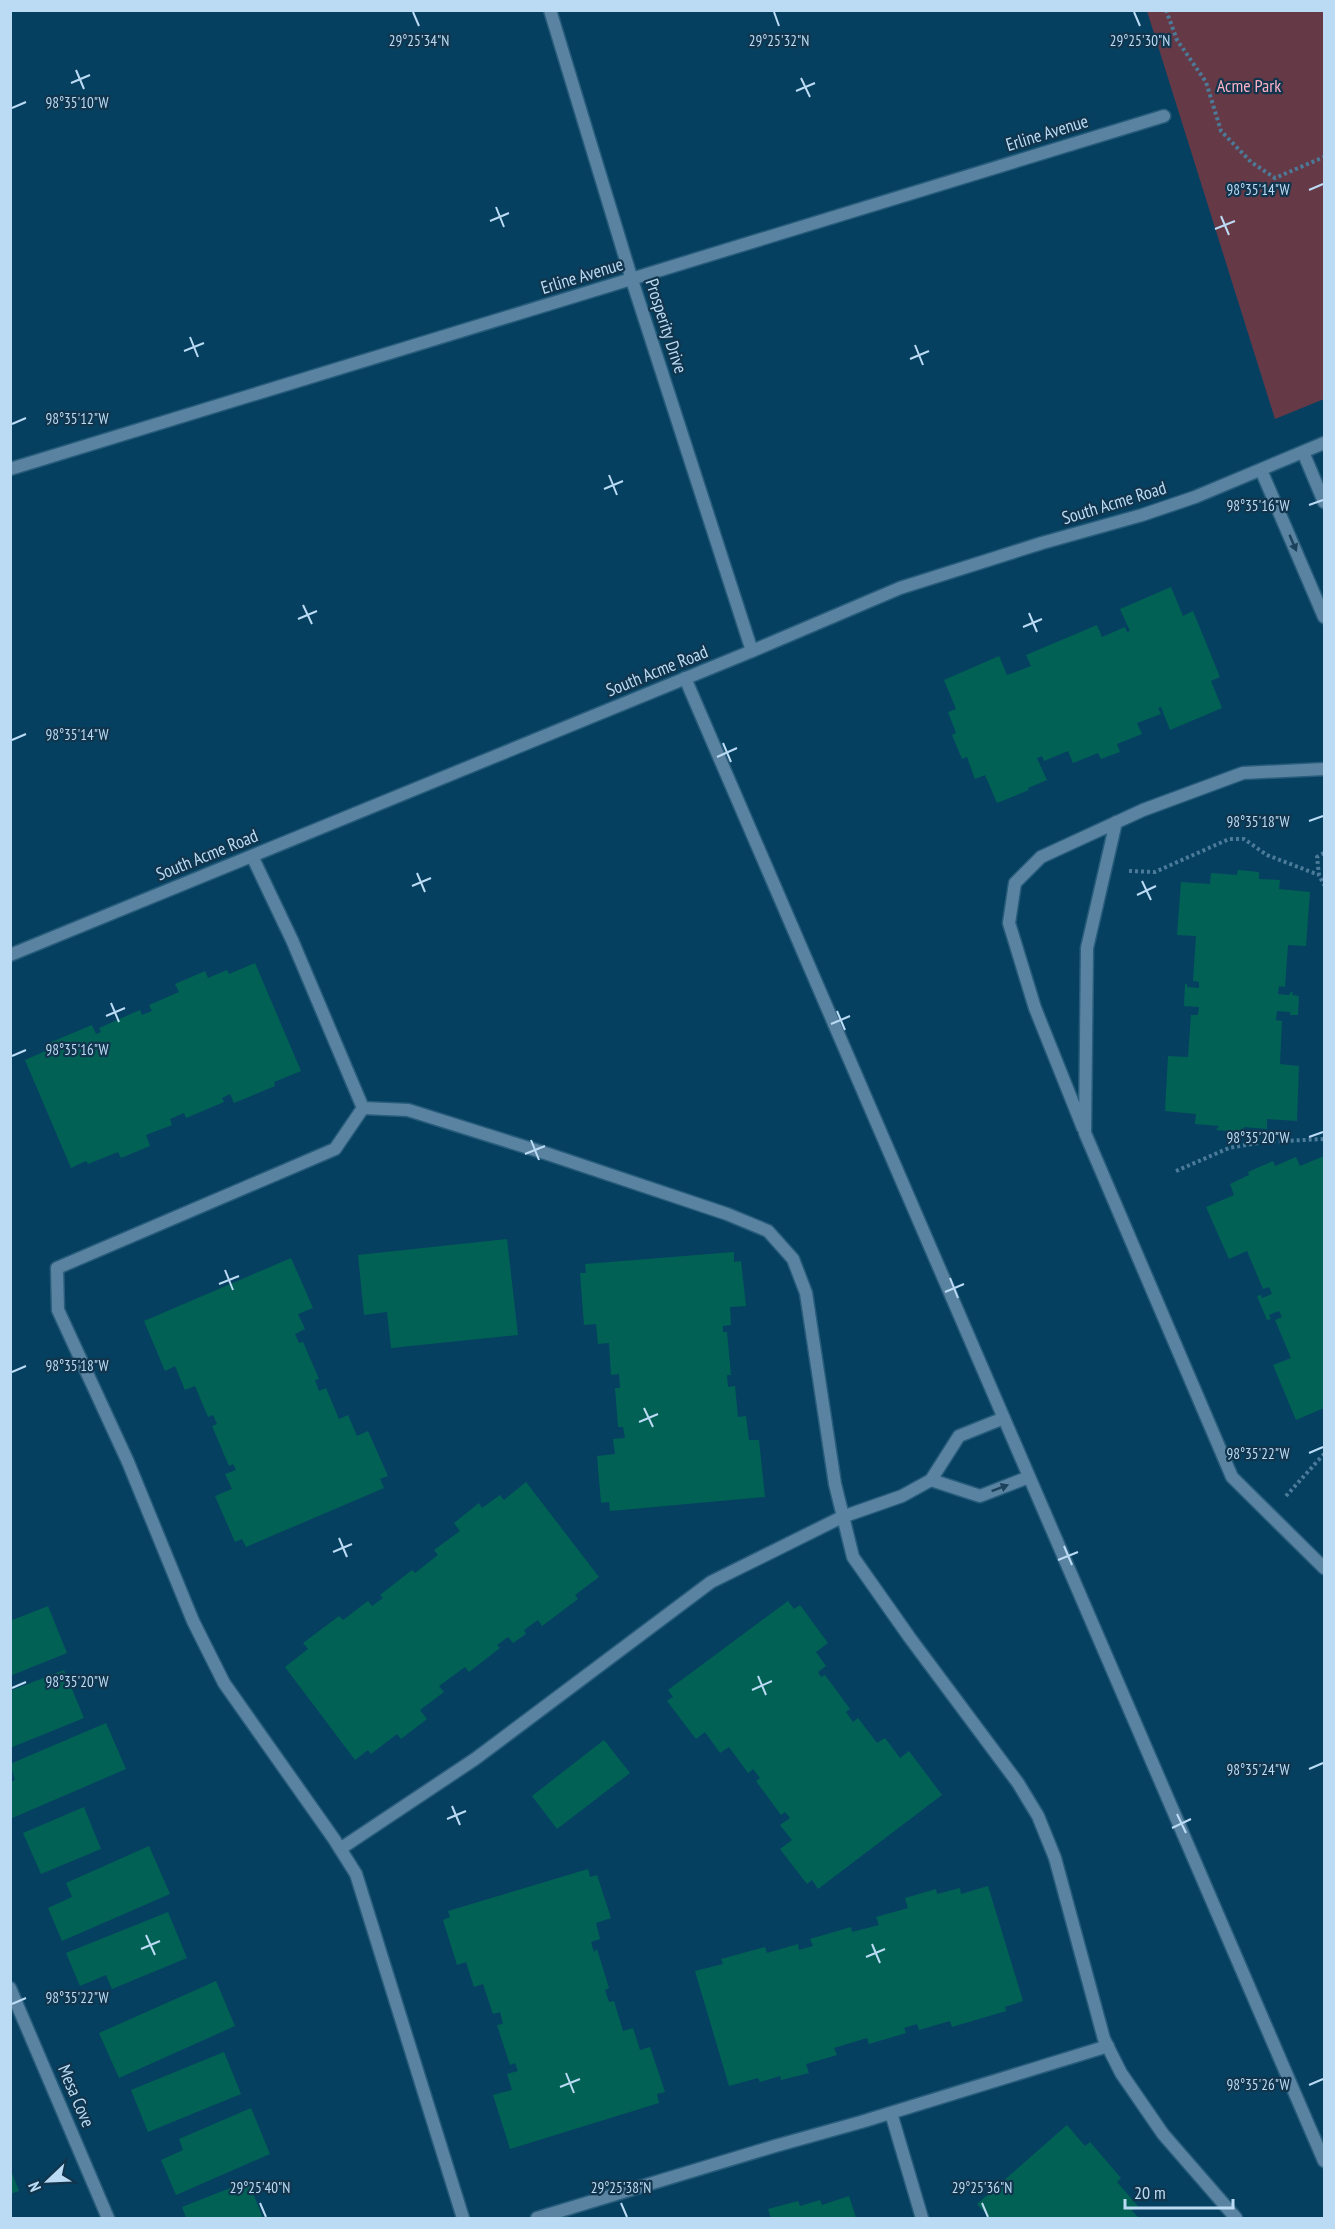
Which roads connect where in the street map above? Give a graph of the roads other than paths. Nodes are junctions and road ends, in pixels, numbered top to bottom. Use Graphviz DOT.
graph roads {
  1 [pos="550,10"];
  2 [pos="1164,116"];
  3 [pos="632,280"];
  4 [pos="1324,442"];
  5 [pos="1303,452"];
  6 [pos="10,470"];
  7 [pos="1261,470"];
  8 [pos="1324,502"];
  9 [pos="1324,616"];
  10 [pos="752,651"];
  11 [pos="685,678"];
  12 [pos="1324,769"];
  13 [pos="1116,822"];
  14 [pos="252,856"];
  15 [pos="10,955"];
  16 [pos="363,1108"];
  17 [pos="1085,1133"];
  18 [pos="1004,1418"];
  19 [pos="1029,1477"];
  20 [pos="931,1480"];
  21 [pos="842,1517"];
  22 [pos="1324,1569"];
  23 [pos="340,1849"];
  24 [pos="10,1988"];
  25 [pos="1108,2046"];
  26 [pos="891,2113"];
  27 [pos="1324,2161"];
  28 [pos="108,2218"];
  29 [pos="463,2218"];
  30 [pos="537,2218"];
  31 [pos="922,2218"];
  32 [pos="1236,2218"];
  1 -- 3 [label="street, Prosperity Drive"];
  2 -- 3 [label="street, Erline Avenue"];
  3 -- 6 [label="street, Erline Avenue"];
  3 -- 10 [label="street, Prosperity Drive"];
  4 -- 5 [label="street, South Acme Road"];
  5 -- 7 [label="street, South Acme Road"];
  5 -- 8 [label="street"];
  7 -- 9 [label="street, one-way"];
  7 -- 10 [label="street, South Acme Road"];
  10 -- 11 [label="street, South Acme Road"];
  11 -- 14 [label="street, South Acme Road"];
  11 -- 18 [label="street"];
  12 -- 13 [label="street"];
  13 -- 17 [label="street"];
  13 -- 17 [label="street"];
  14 -- 15 [label="street, South Acme Road"];
  14 -- 16 [label="street"];
  16 -- 21 [label="street"];
  16 -- 23 [label="street"];
  17 -- 22 [label="street"];
  18 -- 19 [label="street"];
  18 -- 20 [label="street"];
  20 -- 19 [label="street, one-way"];
  19 -- 27 [label="street"];
  20 -- 21 [label="street"];
  21 -- 23 [label="street"];
  21 -- 25 [label="street"];
  23 -- 29 [label="street"];
  24 -- 28 [label="street, Mesa Cove"];
  25 -- 26 [label="street"];
  25 -- 32 [label="street"];
  26 -- 30 [label="street"];
  26 -- 31 [label="street"];
}
